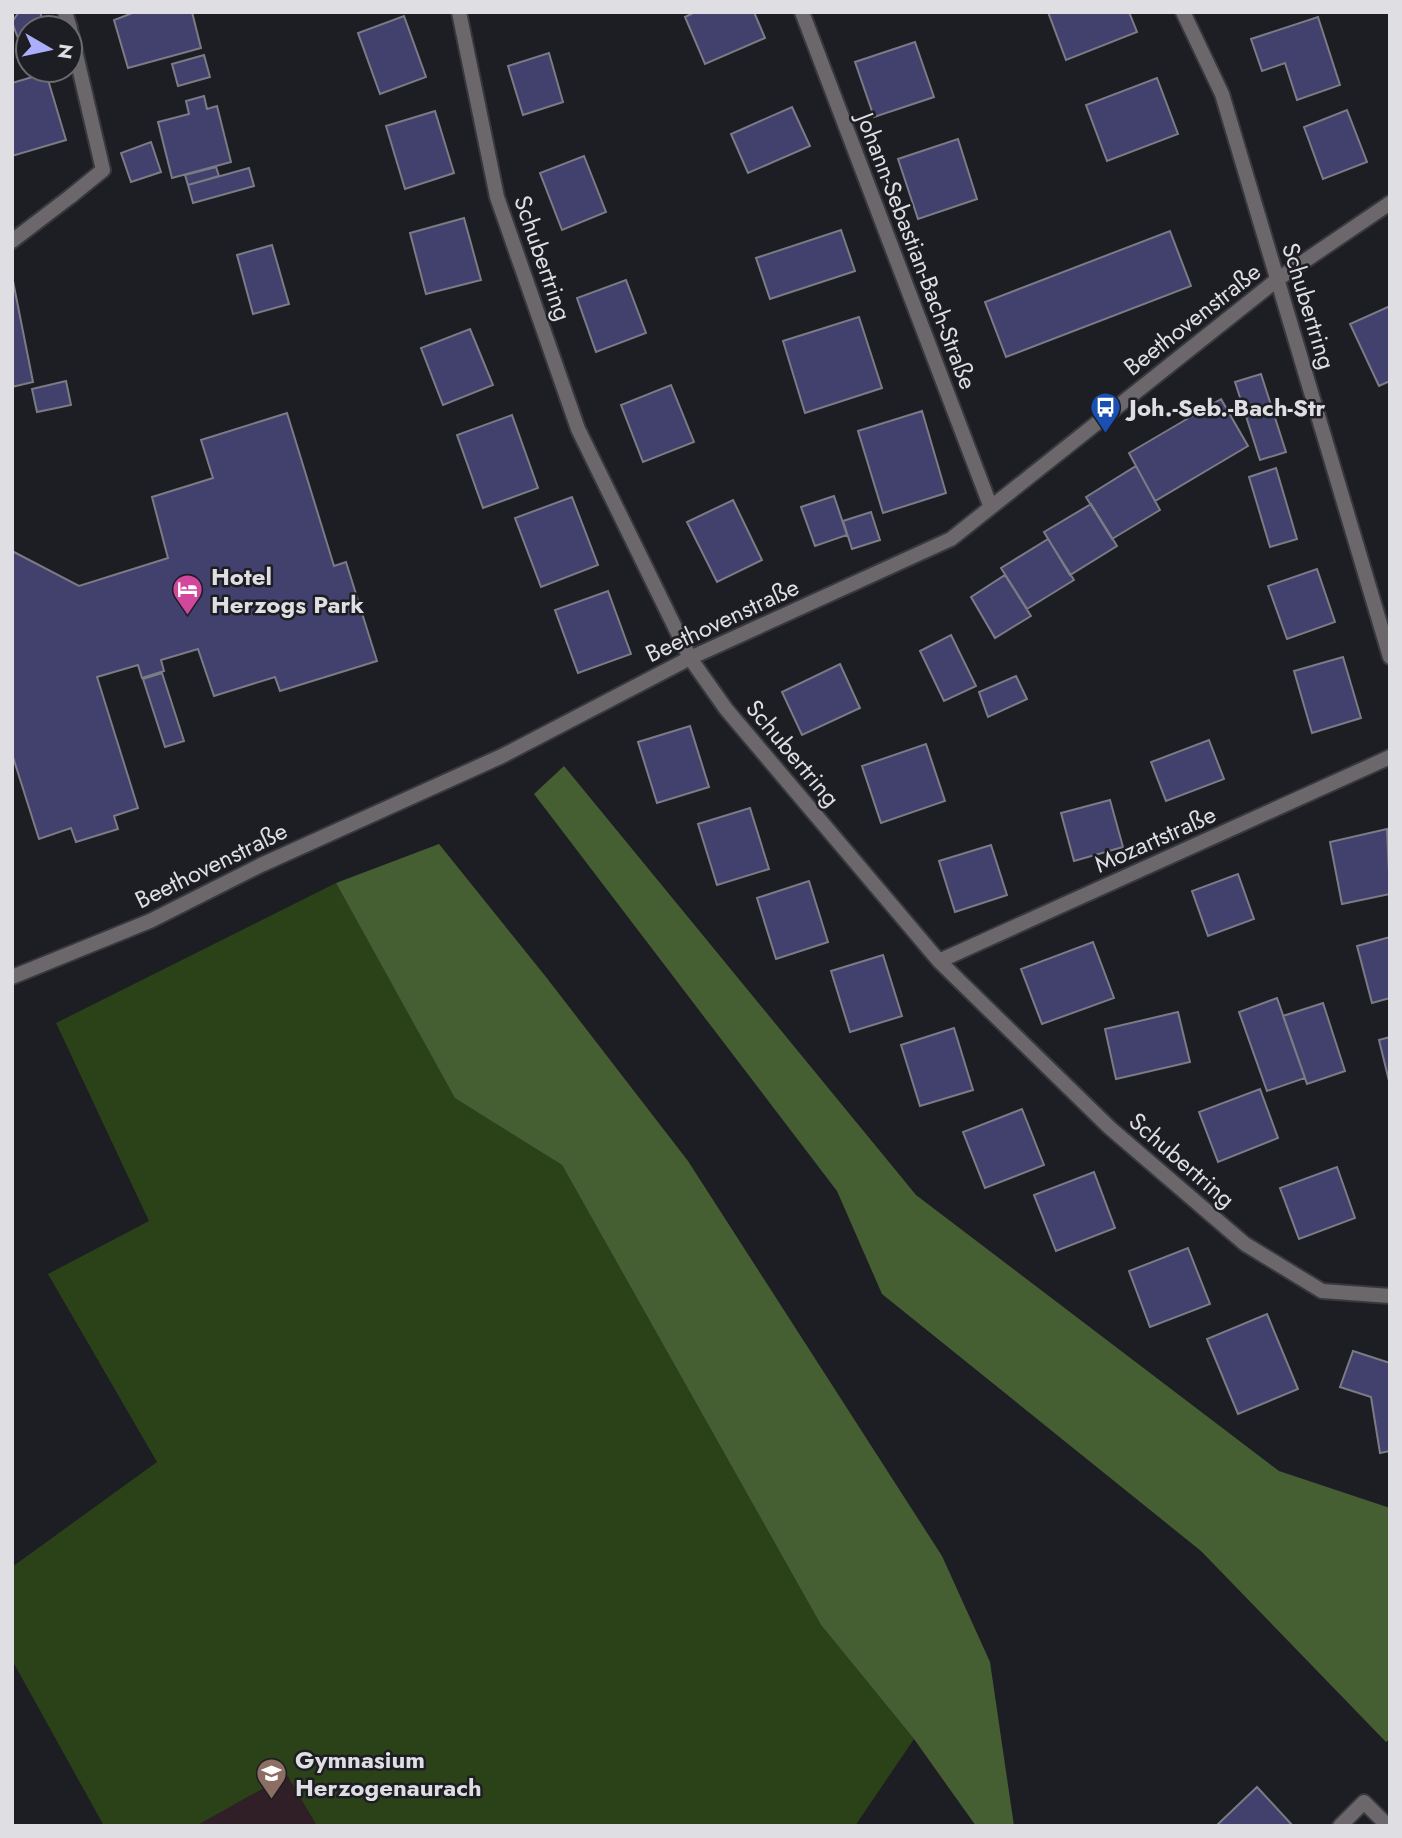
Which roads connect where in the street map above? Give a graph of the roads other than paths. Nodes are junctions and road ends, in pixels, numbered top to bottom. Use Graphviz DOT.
graph roads {
  1 [pos="459,12"];
  2 [pos="802,12"];
  3 [pos="1183,12"];
  4 [pos="83,84"];
  5 [pos="1390,202"];
  6 [pos="12,241"];
  7 [pos="1278,279"];
  8 [pos="990,505"];
  9 [pos="1390,657"];
  10 [pos="690,658"];
  11 [pos="1390,757"];
  12 [pos="939,961"];
  13 [pos="12,977"];
  14 [pos="1390,1296"];
  15 [pos="1340,1826"];
  16 [pos="1388,1826"];
  1 -- 10 [label="street, Schubertring"];
  2 -- 8 [label="street, Johann-Sebastian-Bach-Straße"];
  3 -- 7 [label="street, Schubertring"];
  4 -- 6 [label="street"];
  5 -- 7 [label="street, Beethovenstraße"];
  7 -- 8 [label="street, Beethovenstraße"];
  7 -- 9 [label="street, Schubertring"];
  8 -- 10 [label="street, Beethovenstraße"];
  10 -- 12 [label="street, Schubertring"];
  10 -- 13 [label="street, Beethovenstraße"];
  11 -- 12 [label="street, Mozartstraße"];
  12 -- 14 [label="street, Schubertring"];
  15 -- 16 [label="street"];
}
